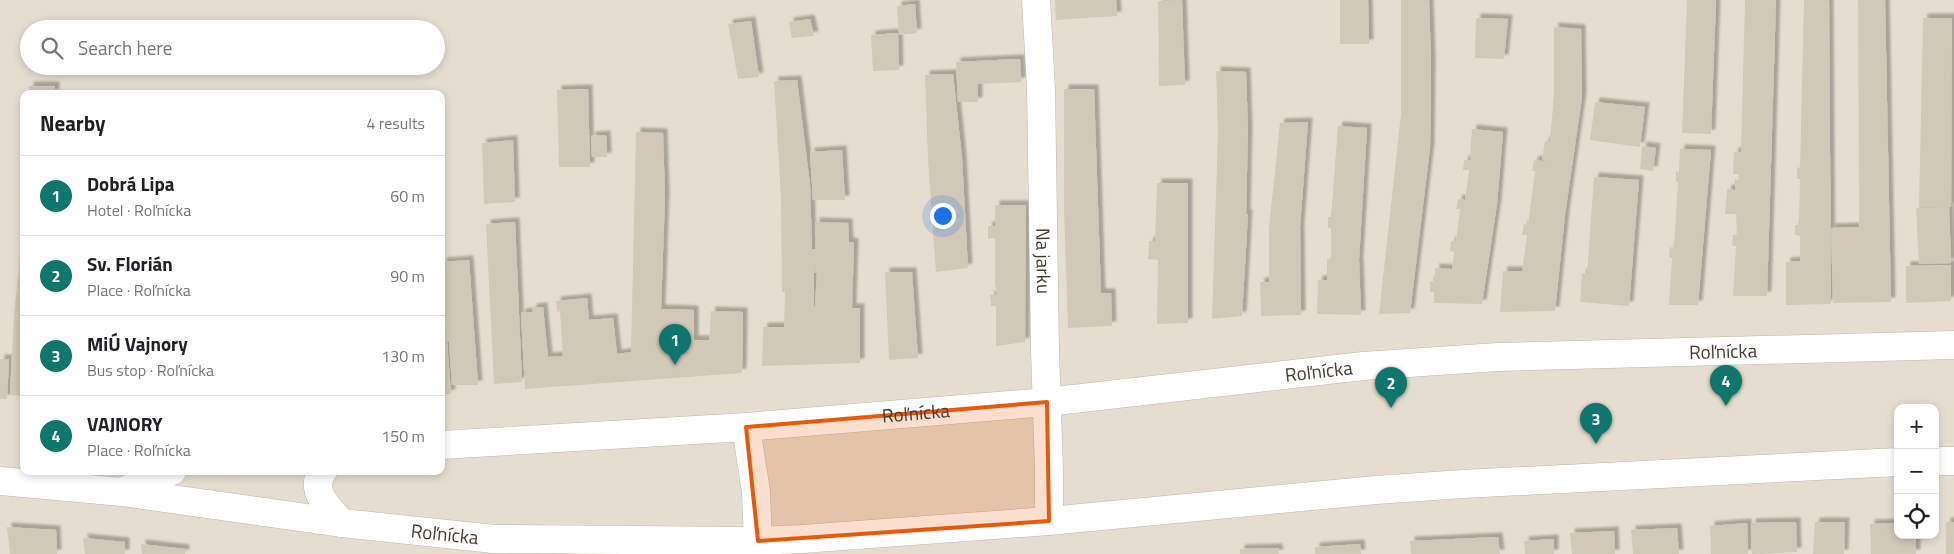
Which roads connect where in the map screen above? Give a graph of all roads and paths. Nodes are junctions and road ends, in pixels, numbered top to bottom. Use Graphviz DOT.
graph roads {
  1 [pos="1036,0"];
  2 [pos="1954,345"];
  3 [pos="1047,402"];
  4 [pos="746,427"];
  5 [pos="445,445"];
  6 [pos="1939,461"];
  7 [pos="1954,461"];
  8 [pos="1894,462"];
  9 [pos="162,475"];
  10 [pos="321,475"];
  11 [pos="0,481"];
  12 [pos="122,492"];
  13 [pos="1048,521"];
  14 [pos="342,523"];
  15 [pos="758,541"];
  16 [pos="804,547"];
  1 -- 3 [label="street, Na jarku"];
  2 -- 3 [label="street, Roľnícka"];
  3 -- 4 [label="street, Roľnícka"];
  3 -- 13 [label="street, Na jarku"];
  4 -- 5 [label="street, Roľnícka"];
  4 -- 15 [label="street"];
  6 -- 7 [label="street"];
  8 -- 13 [label="street, Roľnícka"];
  9 -- 12 [label="street, Roľnícka"];
  10 -- 14 [label="street"];
  11 -- 12 [label="street, Roľnícka"];
  12 -- 14 [label="street, Roľnícka"];
  13 -- 16 [label="street, Roľnícka"];
  14 -- 15 [label="street, Roľnícka"];
  15 -- 16 [label="street, Roľnícka"];
}
